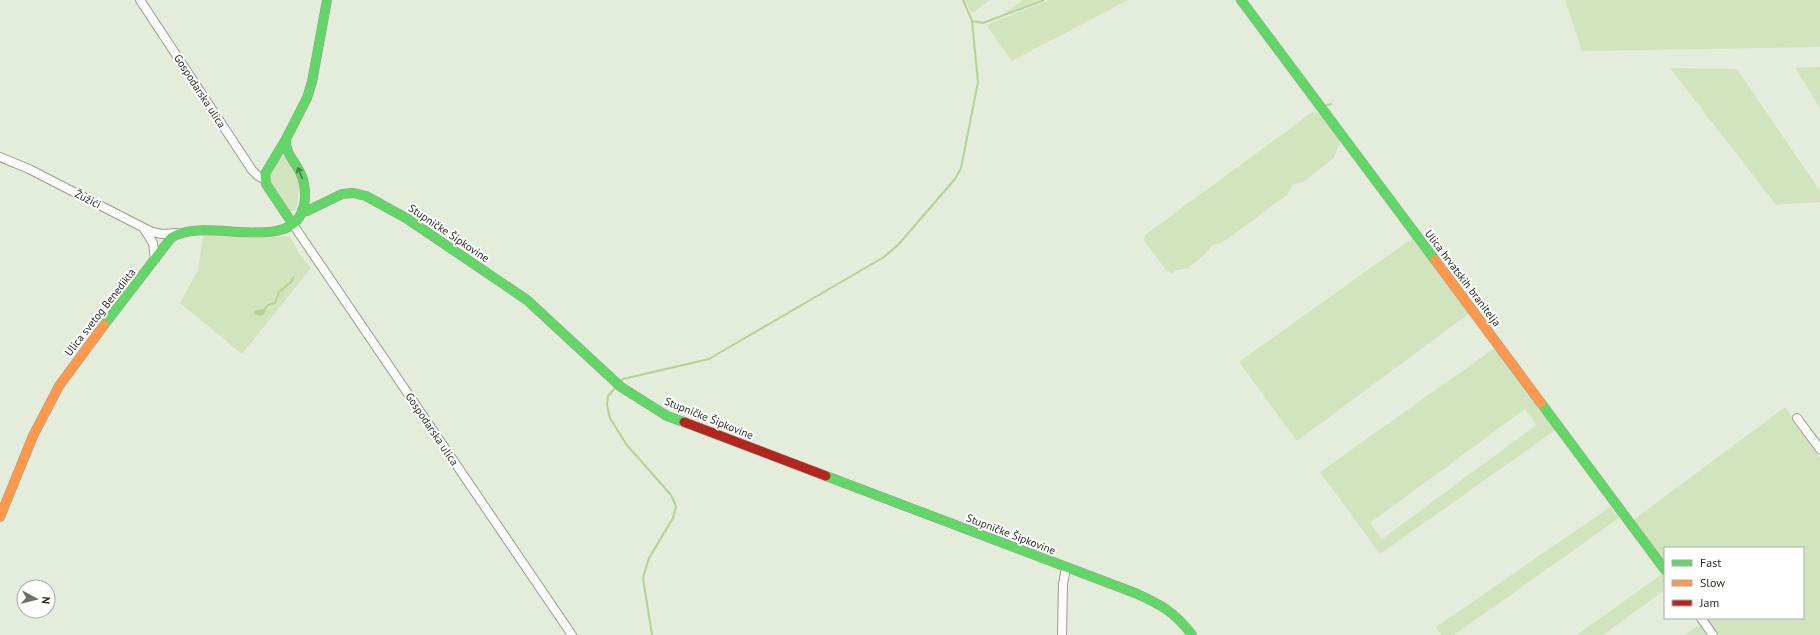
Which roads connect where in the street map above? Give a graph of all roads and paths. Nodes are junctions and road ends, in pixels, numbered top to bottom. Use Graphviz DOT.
graph roads {
  1 [pos="140,0"];
  2 [pos="327,0"];
  3 [pos="1241,0"];
  4 [pos="286,139"];
  5 [pos="0,157"];
  6 [pos="264,179"];
  7 [pos="302,210"];
  8 [pos="292,223"];
  9 [pos="144,228"];
  10 [pos="178,233"];
  11 [pos="155,260"];
  12 [pos="1797,418"];
  13 [pos="1820,449"];
  14 [pos="0,517"];
  15 [pos="1066,568"];
  16 [pos="1664,569"];
  17 [pos="1702,619"];
  18 [pos="572,635"];
  19 [pos="1062,635"];
  20 [pos="1192,635"];
  21 [pos="1713,635"];
  1 -- 6 [label="street, Gospodarska ulica"];
  2 -- 4 [label="street"];
  3 -- 16 [label="street, Ulica hrvatskih branitelja"];
  4 -- 6 [label="street"];
  7 -- 4 [label="street, one-way"];
  5 -- 9 [label="street, Žužići"];
  6 -- 8 [label="street"];
  7 -- 8 [label="street"];
  7 -- 15 [label="street, Stupničke Šipkovine"];
  8 -- 10 [label="street"];
  8 -- 18 [label="street, Gospodarska ulica"];
  9 -- 10 [label="street, Žužići"];
  9 -- 11 [label="street"];
  10 -- 11 [label="street, Ulica svetog Benedikta"];
  11 -- 14 [label="street, Ulica svetog Benedikta"];
  12 -- 13 [label="street"];
  15 -- 19 [label="street"];
  15 -- 20 [label="street, Stupničke Šipkovine"];
  17 -- 21 [label="street"];
}
